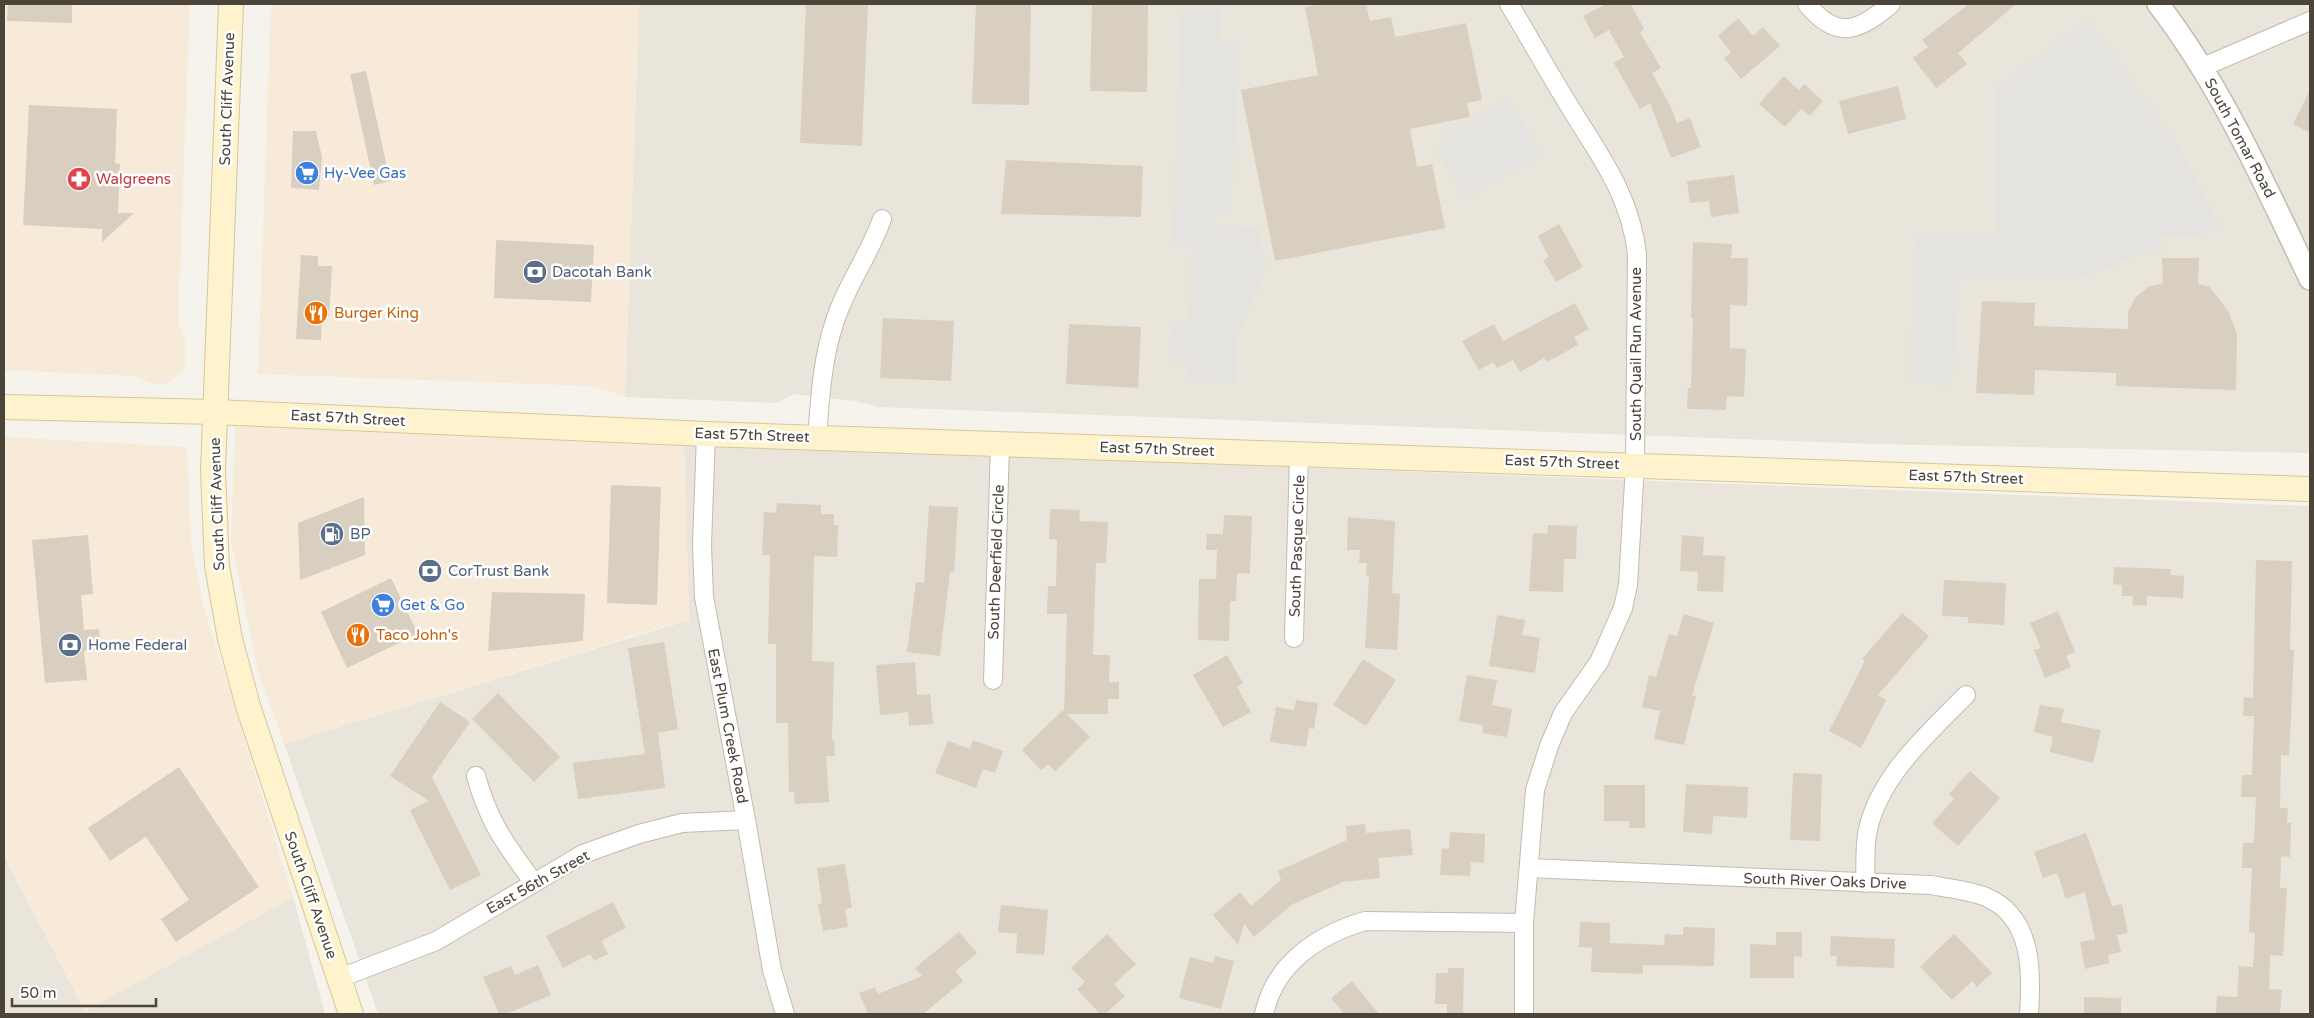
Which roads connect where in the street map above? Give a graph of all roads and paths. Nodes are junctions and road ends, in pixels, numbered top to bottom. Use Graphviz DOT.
graph roads {
  1 [pos="231,4"];
  2 [pos="1508,4"];
  3 [pos="1807,4"];
  4 [pos="1891,4"];
  5 [pos="2158,4"];
  6 [pos="2310,20"];
  7 [pos="2203,67"];
  8 [pos="882,219"];
  9 [pos="2310,279"];
  10 [pos="4,407"];
  11 [pos="215,412"];
  12 [pos="706,434"];
  13 [pos="817,438"];
  14 [pos="1000,444"];
  15 [pos="1299,454"];
  16 [pos="1635,465"];
  17 [pos="2310,489"];
  18 [pos="1294,638"];
  19 [pos="993,680"];
  20 [pos="1966,695"];
  21 [pos="476,776"];
  22 [pos="746,820"];
  23 [pos="1529,868"];
  24 [pos="534,883"];
  25 [pos="1865,883"];
  26 [pos="1524,923"];
  27 [pos="340,978"];
  28 [pos="350,1014"];
  29 [pos="785,1014"];
  30 [pos="1264,1014"];
  31 [pos="1524,1014"];
  32 [pos="2029,1014"];
  1 -- 11 [label="main road, South Cliff Avenue"];
  2 -- 16 [label="street, South Quail Run Avenue"];
  3 -- 4 [label="street"];
  5 -- 7 [label="street, South Tomar Road"];
  6 -- 7 [label="street"];
  7 -- 9 [label="street, South Tomar Road"];
  8 -- 13 [label="street"];
  10 -- 11 [label="main road, East 57th Street"];
  11 -- 12 [label="main road, East 57th Street"];
  11 -- 27 [label="main road, South Cliff Avenue"];
  12 -- 13 [label="main road, East 57th Street"];
  12 -- 22 [label="street, East Plum Creek Road"];
  13 -- 14 [label="main road, East 57th Street"];
  14 -- 15 [label="main road, East 57th Street"];
  14 -- 19 [label="street, South Deerfield Circle"];
  15 -- 16 [label="main road, East 57th Street"];
  15 -- 18 [label="street, South Pasque Circle"];
  16 -- 17 [label="main road, East 57th Street"];
  16 -- 23 [label="street, South Quail Run Avenue"];
  20 -- 25 [label="street"];
  21 -- 24 [label="street"];
  22 -- 24 [label="street, East 56th Street"];
  22 -- 29 [label="street, East Plum Creek Road"];
  23 -- 25 [label="street, South River Oaks Drive"];
  23 -- 26 [label="street, South Quail Run Avenue"];
  24 -- 27 [label="street, East 56th Street"];
  25 -- 32 [label="street, South River Oaks Drive"];
  26 -- 30 [label="street"];
  26 -- 31 [label="street, South Quail Run Avenue"];
  27 -- 28 [label="main road, South Cliff Avenue"];
}
